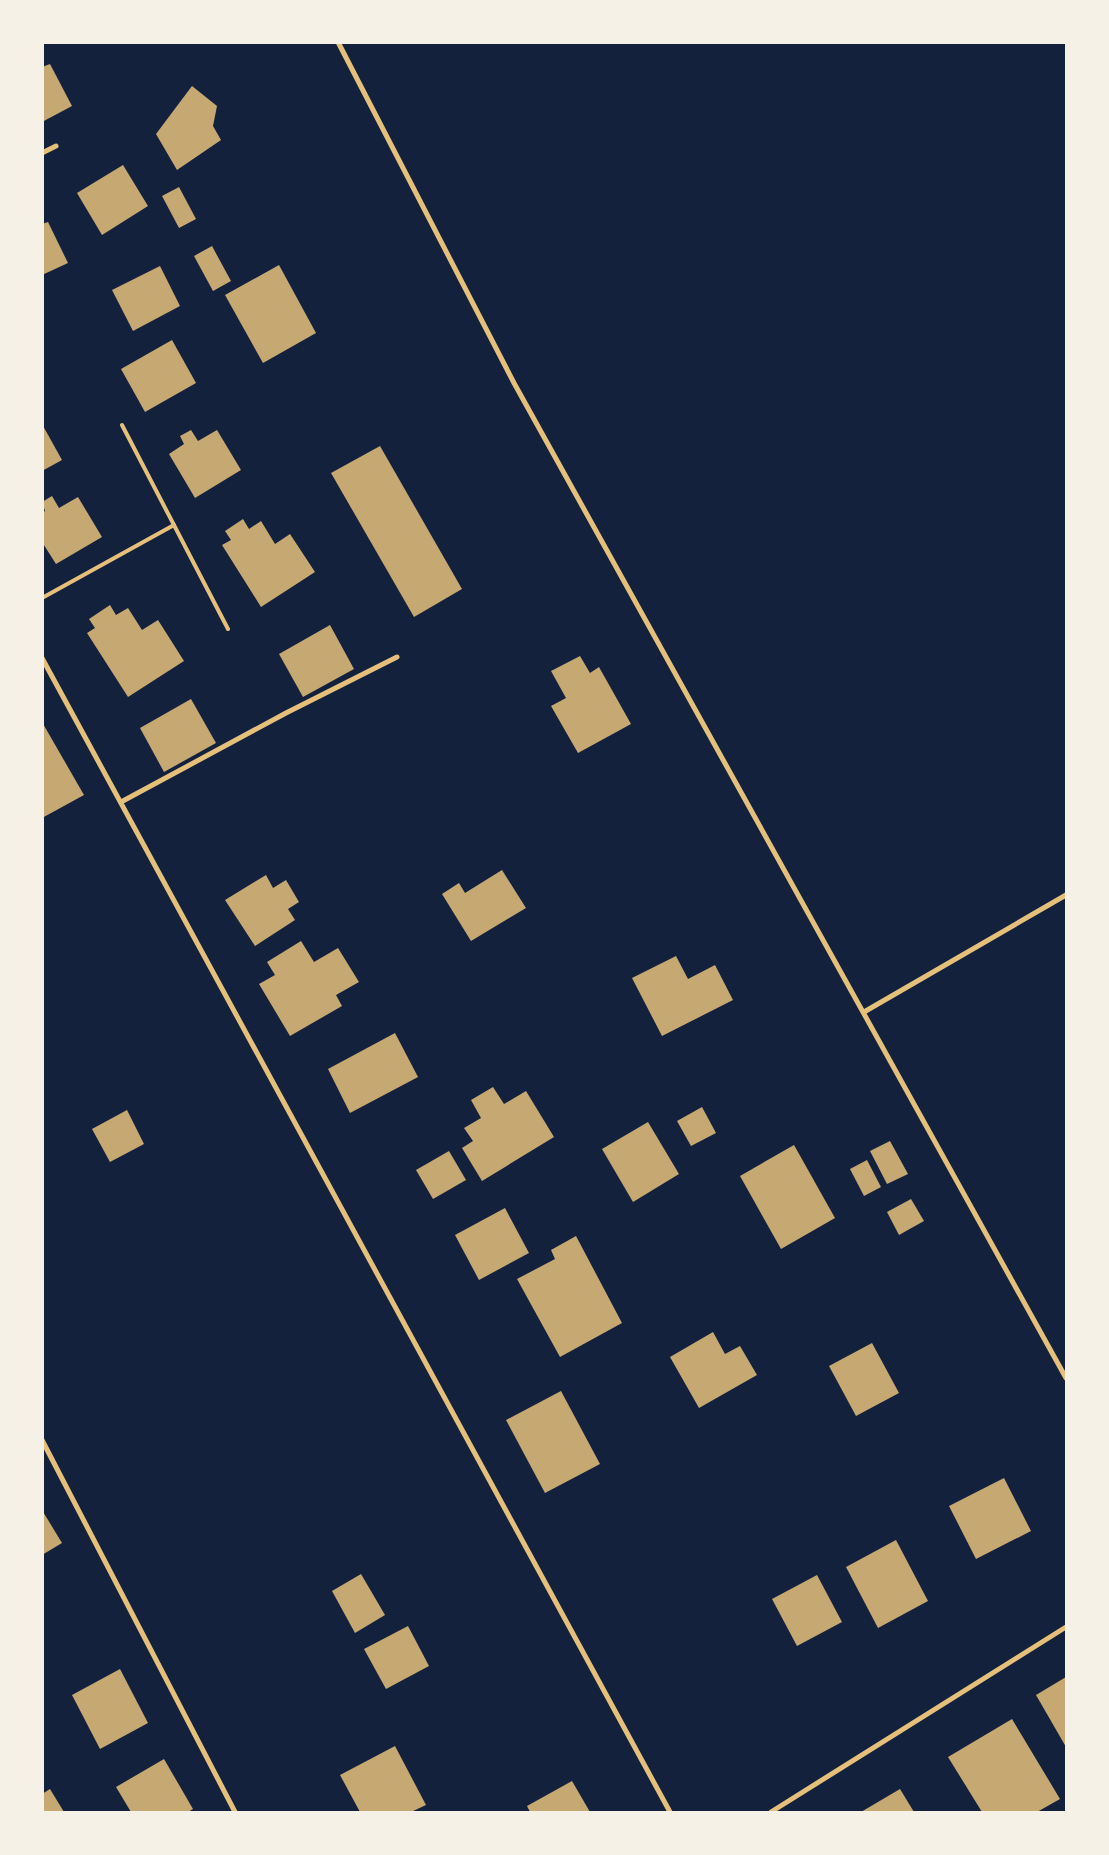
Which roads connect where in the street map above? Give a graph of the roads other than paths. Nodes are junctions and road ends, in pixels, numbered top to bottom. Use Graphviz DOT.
graph roads {
  1 [pos="338,42"];
  2 [pos="56,146"];
  3 [pos="42,153"];
  4 [pos="122,425"];
  5 [pos="174,526"];
  6 [pos="42,598"];
  7 [pos="228,629"];
  8 [pos="42,658"];
  9 [pos="397,658"];
  10 [pos="121,802"];
  11 [pos="1066,895"];
  12 [pos="864,1012"];
  13 [pos="1066,1378"];
  14 [pos="42,1440"];
  15 [pos="1066,1626"];
  16 [pos="235,1812"];
  17 [pos="670,1812"];
  18 [pos="771,1812"];
  1 -- 12 [label="street"];
  2 -- 3 [label="street"];
  4 -- 5 [label="lane"];
  5 -- 6 [label="lane"];
  5 -- 7 [label="lane"];
  8 -- 10 [label="street"];
  9 -- 10 [label="street"];
  10 -- 17 [label="street"];
  11 -- 12 [label="street"];
  12 -- 13 [label="street"];
  14 -- 16 [label="street"];
  15 -- 18 [label="street"];
}
